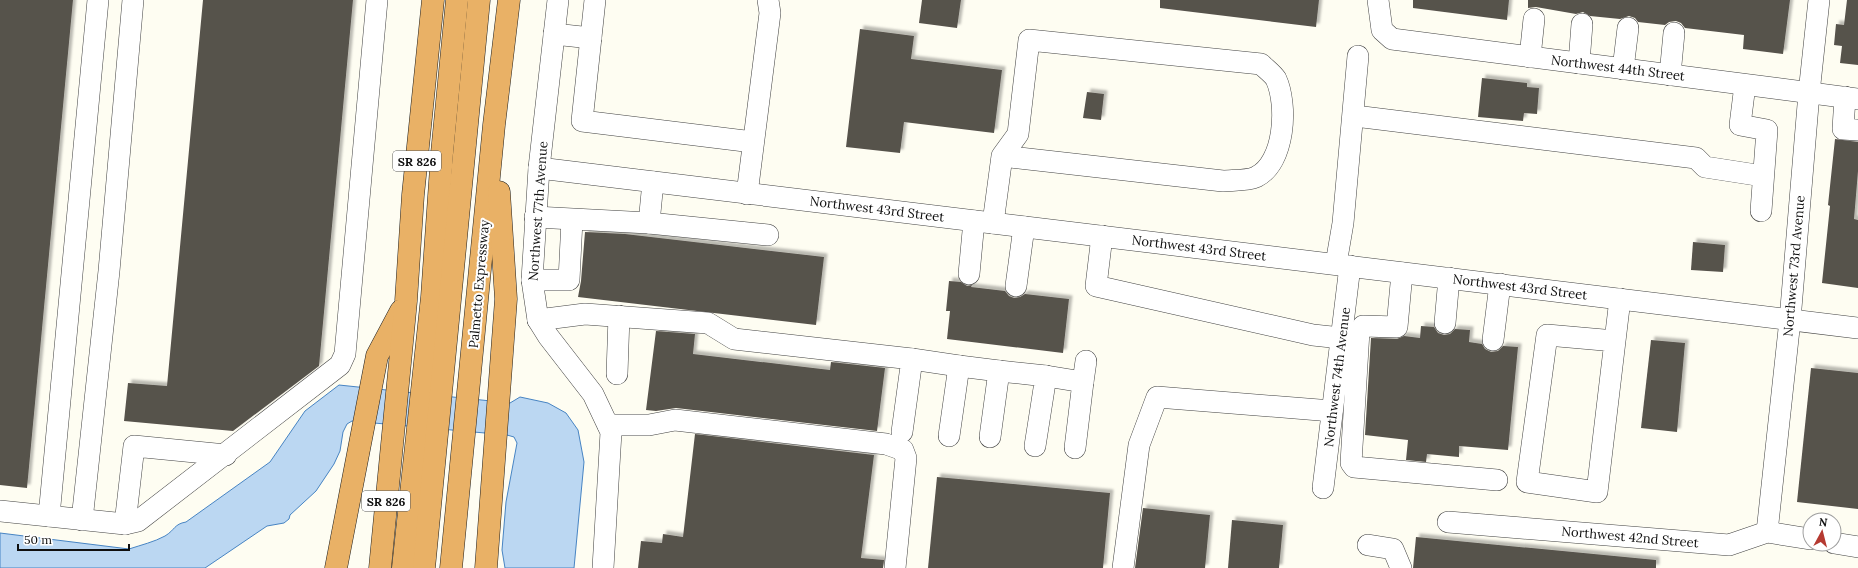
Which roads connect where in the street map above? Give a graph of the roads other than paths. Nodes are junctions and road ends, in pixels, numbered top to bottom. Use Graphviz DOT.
graph roads {
  1 [pos="98,0"];
  2 [pos="133,0"];
  3 [pos="377,0"];
  4 [pos="434,0"];
  5 [pos="456,0"];
  6 [pos="479,0"];
  7 [pos="509,0"];
  8 [pos="558,0"];
  9 [pos="596,0"];
  10 [pos="768,0"];
  11 [pos="1378,0"];
  12 [pos="1819,0"];
  13 [pos="1534,19"];
  14 [pos="1582,24"];
  15 [pos="1628,28"];
  16 [pos="1674,33"];
  17 [pos="554,34"];
  18 [pos="591,38"];
  19 [pos="1358,56"];
  20 [pos="1530,57"];
  21 [pos="1579,63"];
  22 [pos="1623,69"];
  23 [pos="1670,75"];
  24 [pos="1745,84"];
  25 [pos="1809,92"];
  26 [pos="1852,98"];
  27 [pos="1363,117"];
  28 [pos="494,125"];
  29 [pos="1858,130"];
  30 [pos="753,142"];
  31 [pos="1002,156"];
  32 [pos="539,168"];
  33 [pos="1763,176"];
  34 [pos="653,182"];
  35 [pos="747,194"];
  36 [pos="1761,211"];
  37 [pos="535,217"];
  38 [pos="572,220"];
  39 [pos="984,222"];
  40 [pos="649,223"];
  41 [pos="1024,227"];
  42 [pos="768,235"];
  43 [pos="1102,236"];
  44 [pos="1343,265"];
  45 [pos="1402,273"];
  46 [pos="969,274"];
  47 [pos="1449,278"];
  48 [pos="532,280"];
  49 [pos="1500,284"];
  50 [pos="1016,286"];
  51 [pos="1620,299"];
  52 [pos="406,301"];
  53 [pos="619,316"];
  54 [pos="538,320"];
  55 [pos="1790,320"];
  56 [pos="1445,323"];
  57 [pos="1858,328"];
  58 [pos="1341,338"];
  59 [pos="1493,340"];
  60 [pos="1615,341"];
  61 [pos="912,359"];
  62 [pos="1086,361"];
  63 [pos="959,366"];
  64 [pos="999,372"];
  65 [pos="617,374"];
  66 [pos="1046,376"];
  67 [pos="1083,382"];
  68 [pos="412,394"];
  69 [pos="1332,411"];
  70 [pos="608,425"];
  71 [pos="427,432"];
  72 [pos="902,432"];
  73 [pos="949,436"];
  74 [pos="990,438"];
  75 [pos="1035,446"];
  76 [pos="1075,448"];
  77 [pos="226,454"];
  78 [pos="1497,480"];
  79 [pos="1323,488"];
  80 [pos="0,511"];
  81 [pos="49,516"];
  82 [pos="82,520"];
  83 [pos="1448,522"];
  84 [pos="132,523"];
  85 [pos="1767,532"];
  86 [pos="1802,538"];
  87 [pos="1842,544"];
  88 [pos="1368,545"];
  89 [pos="1858,546"];
  90 [pos="336,568"];
  91 [pos="380,568"];
  92 [pos="404,568"];
  93 [pos="424,568"];
  94 [pos="452,568"];
  95 [pos="486,568"];
  96 [pos="603,568"];
  97 [pos="895,568"];
  98 [pos="1122,568"];
  99 [pos="1401,568"];
  1 -- 81 [label="street"];
  2 -- 82 [label="street"];
  3 -- 77 [label="street"];
  4 -- 52 [label="highway, SR 826"];
  5 -- 68 [label="highway"];
  6 -- 68 [label="highway"];
  7 -- 28 [label="highway, Palmetto Expressway"];
  8 -- 17 [label="street, Northwest 77th Avenue"];
  9 -- 18 [label="street"];
  10 -- 30 [label="street"];
  11 -- 20 [label="street, Northwest 44th Street"];
  12 -- 25 [label="street, Northwest 73rd Avenue"];
  13 -- 20 [label="street"];
  14 -- 21 [label="street"];
  15 -- 22 [label="street"];
  16 -- 23 [label="street"];
  17 -- 18 [label="street"];
  17 -- 32 [label="street, Northwest 77th Avenue"];
  18 -- 30 [label="street"];
  19 -- 44 [label="street, Northwest 74th Avenue"];
  20 -- 21 [label="street, Northwest 44th Street"];
  21 -- 22 [label="street, Northwest 44th Street"];
  22 -- 23 [label="street, Northwest 44th Street"];
  23 -- 24 [label="street, Northwest 44th Street"];
  24 -- 25 [label="street, Northwest 44th Street"];
  24 -- 33 [label="street"];
  25 -- 26 [label="street, Northwest 44th Street"];
  25 -- 55 [label="street, Northwest 73rd Avenue"];
  26 -- 29 [label="street"];
  27 -- 33 [label="street"];
  28 -- 94 [label="highway, Palmetto Expressway"];
  28 -- 95 [label="highway"];
  30 -- 35 [label="street"];
  31 -- 31 [label="street"];
  31 -- 39 [label="street"];
  32 -- 34 [label="street, Northwest 43rd Street"];
  32 -- 37 [label="street, Northwest 77th Avenue"];
  33 -- 36 [label="street"];
  34 -- 35 [label="street, Northwest 43rd Street"];
  34 -- 40 [label="street"];
  35 -- 39 [label="street, Northwest 43rd Street"];
  37 -- 38 [label="street"];
  37 -- 48 [label="street, Northwest 77th Avenue"];
  38 -- 40 [label="street"];
  38 -- 48 [label="street"];
  39 -- 41 [label="street, Northwest 43rd Street"];
  39 -- 46 [label="street"];
  40 -- 42 [label="street"];
  41 -- 43 [label="street, Northwest 43rd Street"];
  41 -- 50 [label="street"];
  43 -- 44 [label="street, Northwest 43rd Street"];
  43 -- 58 [label="street"];
  44 -- 45 [label="street, Northwest 43rd Street"];
  44 -- 58 [label="street, Northwest 74th Avenue"];
  45 -- 47 [label="street, Northwest 43rd Street"];
  45 -- 78 [label="street"];
  47 -- 49 [label="street, Northwest 43rd Street"];
  47 -- 56 [label="street"];
  48 -- 54 [label="street, Northwest 77th Avenue"];
  49 -- 51 [label="street, Northwest 43rd Street"];
  49 -- 59 [label="street"];
  51 -- 55 [label="street, Northwest 43rd Street"];
  51 -- 60 [label="street"];
  52 -- 68 [label="highway, SR 826"];
  52 -- 90 [label="highway"];
  53 -- 54 [label="street"];
  53 -- 61 [label="street"];
  53 -- 65 [label="street"];
  54 -- 70 [label="street, Northwest 77th Avenue"];
  55 -- 57 [label="street, Northwest 43rd Street"];
  55 -- 85 [label="street, Northwest 73rd Avenue"];
  58 -- 69 [label="street, Northwest 74th Avenue"];
  60 -- 60 [label="street"];
  61 -- 63 [label="street"];
  61 -- 72 [label="street"];
  62 -- 67 [label="street"];
  63 -- 64 [label="street"];
  63 -- 73 [label="street"];
  64 -- 66 [label="street"];
  64 -- 74 [label="street"];
  66 -- 67 [label="street"];
  66 -- 75 [label="street"];
  67 -- 76 [label="street"];
  68 -- 71 [label="highway"];
  68 -- 91 [label="highway, SR 826"];
  69 -- 79 [label="street, Northwest 74th Avenue"];
  69 -- 98 [label="street"];
  70 -- 96 [label="street, Northwest 77th Avenue"];
  70 -- 97 [label="street"];
  71 -- 92 [label="highway"];
  71 -- 93 [label="highway"];
  77 -- 84 [label="street"];
  77 -- 84 [label="street"];
  80 -- 81 [label="street"];
  81 -- 82 [label="street"];
  82 -- 84 [label="street"];
  83 -- 85 [label="street, Northwest 42nd Street"];
  85 -- 86 [label="street, Northwest 42nd Street"];
  87 -- 89 [label="street"];
  88 -- 99 [label="street"];
}
